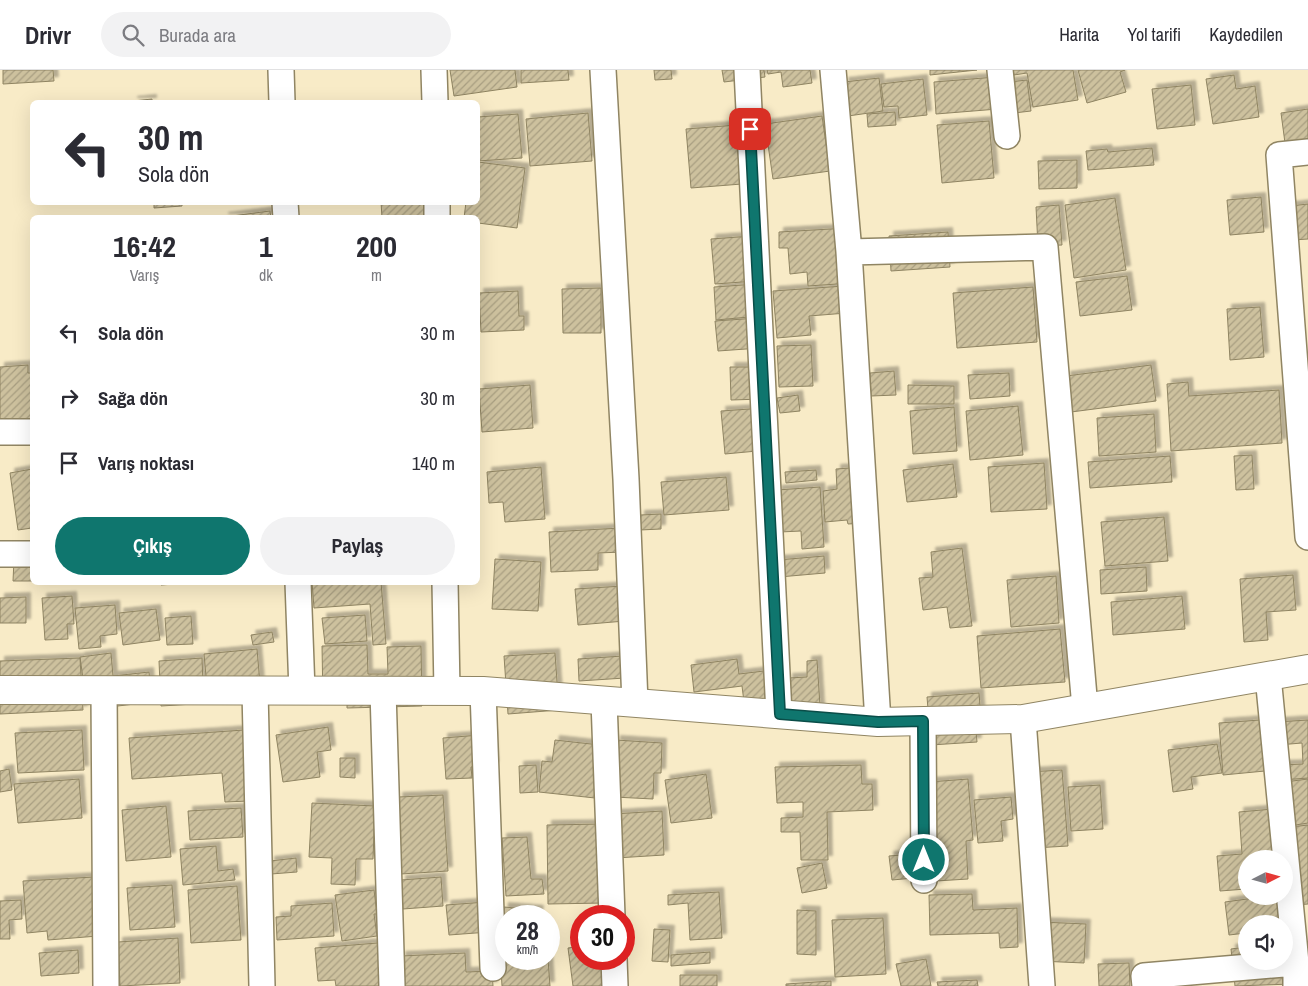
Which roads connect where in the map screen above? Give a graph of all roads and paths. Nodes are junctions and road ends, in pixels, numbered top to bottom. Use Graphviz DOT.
graph roads {
  1 [pos="281,70"];
  2 [pos="434,70"];
  3 [pos="603,70"];
  4 [pos="747,70"];
  5 [pos="833,70"];
  6 [pos="1000,70"];
  7 [pos="282,100"];
  8 [pos="435,100"];
  9 [pos="1007,136"];
  10 [pos="1308,152"];
  11 [pos="849,252"];
  12 [pos="0,432"];
  13 [pos="30,432"];
  14 [pos="1308,537"];
  15 [pos="0,554"];
  16 [pos="30,554"];
  17 [pos="298,585"];
  18 [pos="445,585"];
  19 [pos="1308,669"];
  20 [pos="1268,676"];
  21 [pos="0,690"];
  22 [pos="104,690"];
  23 [pos="255,691"];
  24 [pos="302,691"];
  25 [pos="383,691"];
  26 [pos="447,691"];
  27 [pos="483,691"];
  28 [pos="604,700"];
  29 [pos="635,703"];
  30 [pos="1085,708"];
  31 [pos="780,714"];
  32 [pos="1023,718"];
  33 [pos="923,721"];
  34 [pos="878,722"];
  35 [pos="924,880"];
  36 [pos="612,905"];
  37 [pos="1300,914"];
  38 [pos="493,968"];
  39 [pos="614,970"];
  40 [pos="1296,975"];
  41 [pos="106,986"];
  42 [pos="262,986"];
  43 [pos="392,986"];
  44 [pos="614,986"];
  45 [pos="1042,986"];
  46 [pos="1144,986"];
  1 -- 7 [label="street"];
  2 -- 8 [label="street"];
  3 -- 29 [label="street"];
  4 -- 31 [label="street"];
  5 -- 11 [label="street"];
  6 -- 9 [label="street"];
  10 -- 14 [label="street"];
  11 -- 30 [label="street"];
  11 -- 34 [label="street"];
  12 -- 13 [label="street"];
  15 -- 16 [label="street"];
  17 -- 24 [label="street"];
  18 -- 26 [label="street"];
  19 -- 20 [label="main road"];
  20 -- 30 [label="main road"];
  20 -- 37 [label="street"];
  21 -- 22 [label="main road"];
  22 -- 23 [label="main road"];
  22 -- 41 [label="street"];
  23 -- 24 [label="main road"];
  23 -- 42 [label="street"];
  24 -- 25 [label="main road"];
  25 -- 26 [label="main road"];
  25 -- 43 [label="street"];
  26 -- 27 [label="main road"];
  27 -- 28 [label="main road"];
  27 -- 38 [label="street"];
  28 -- 29 [label="main road"];
  28 -- 36 [label="street"];
  29 -- 31 [label="main road"];
  30 -- 32 [label="main road"];
  31 -- 34 [label="main road"];
  32 -- 33 [label="main road"];
  32 -- 45 [label="street"];
  33 -- 34 [label="main road"];
  33 -- 35 [label="street"];
  37 -- 40 [label="street"];
  39 -- 44 [label="street"];
  40 -- 46 [label="street"];
}
